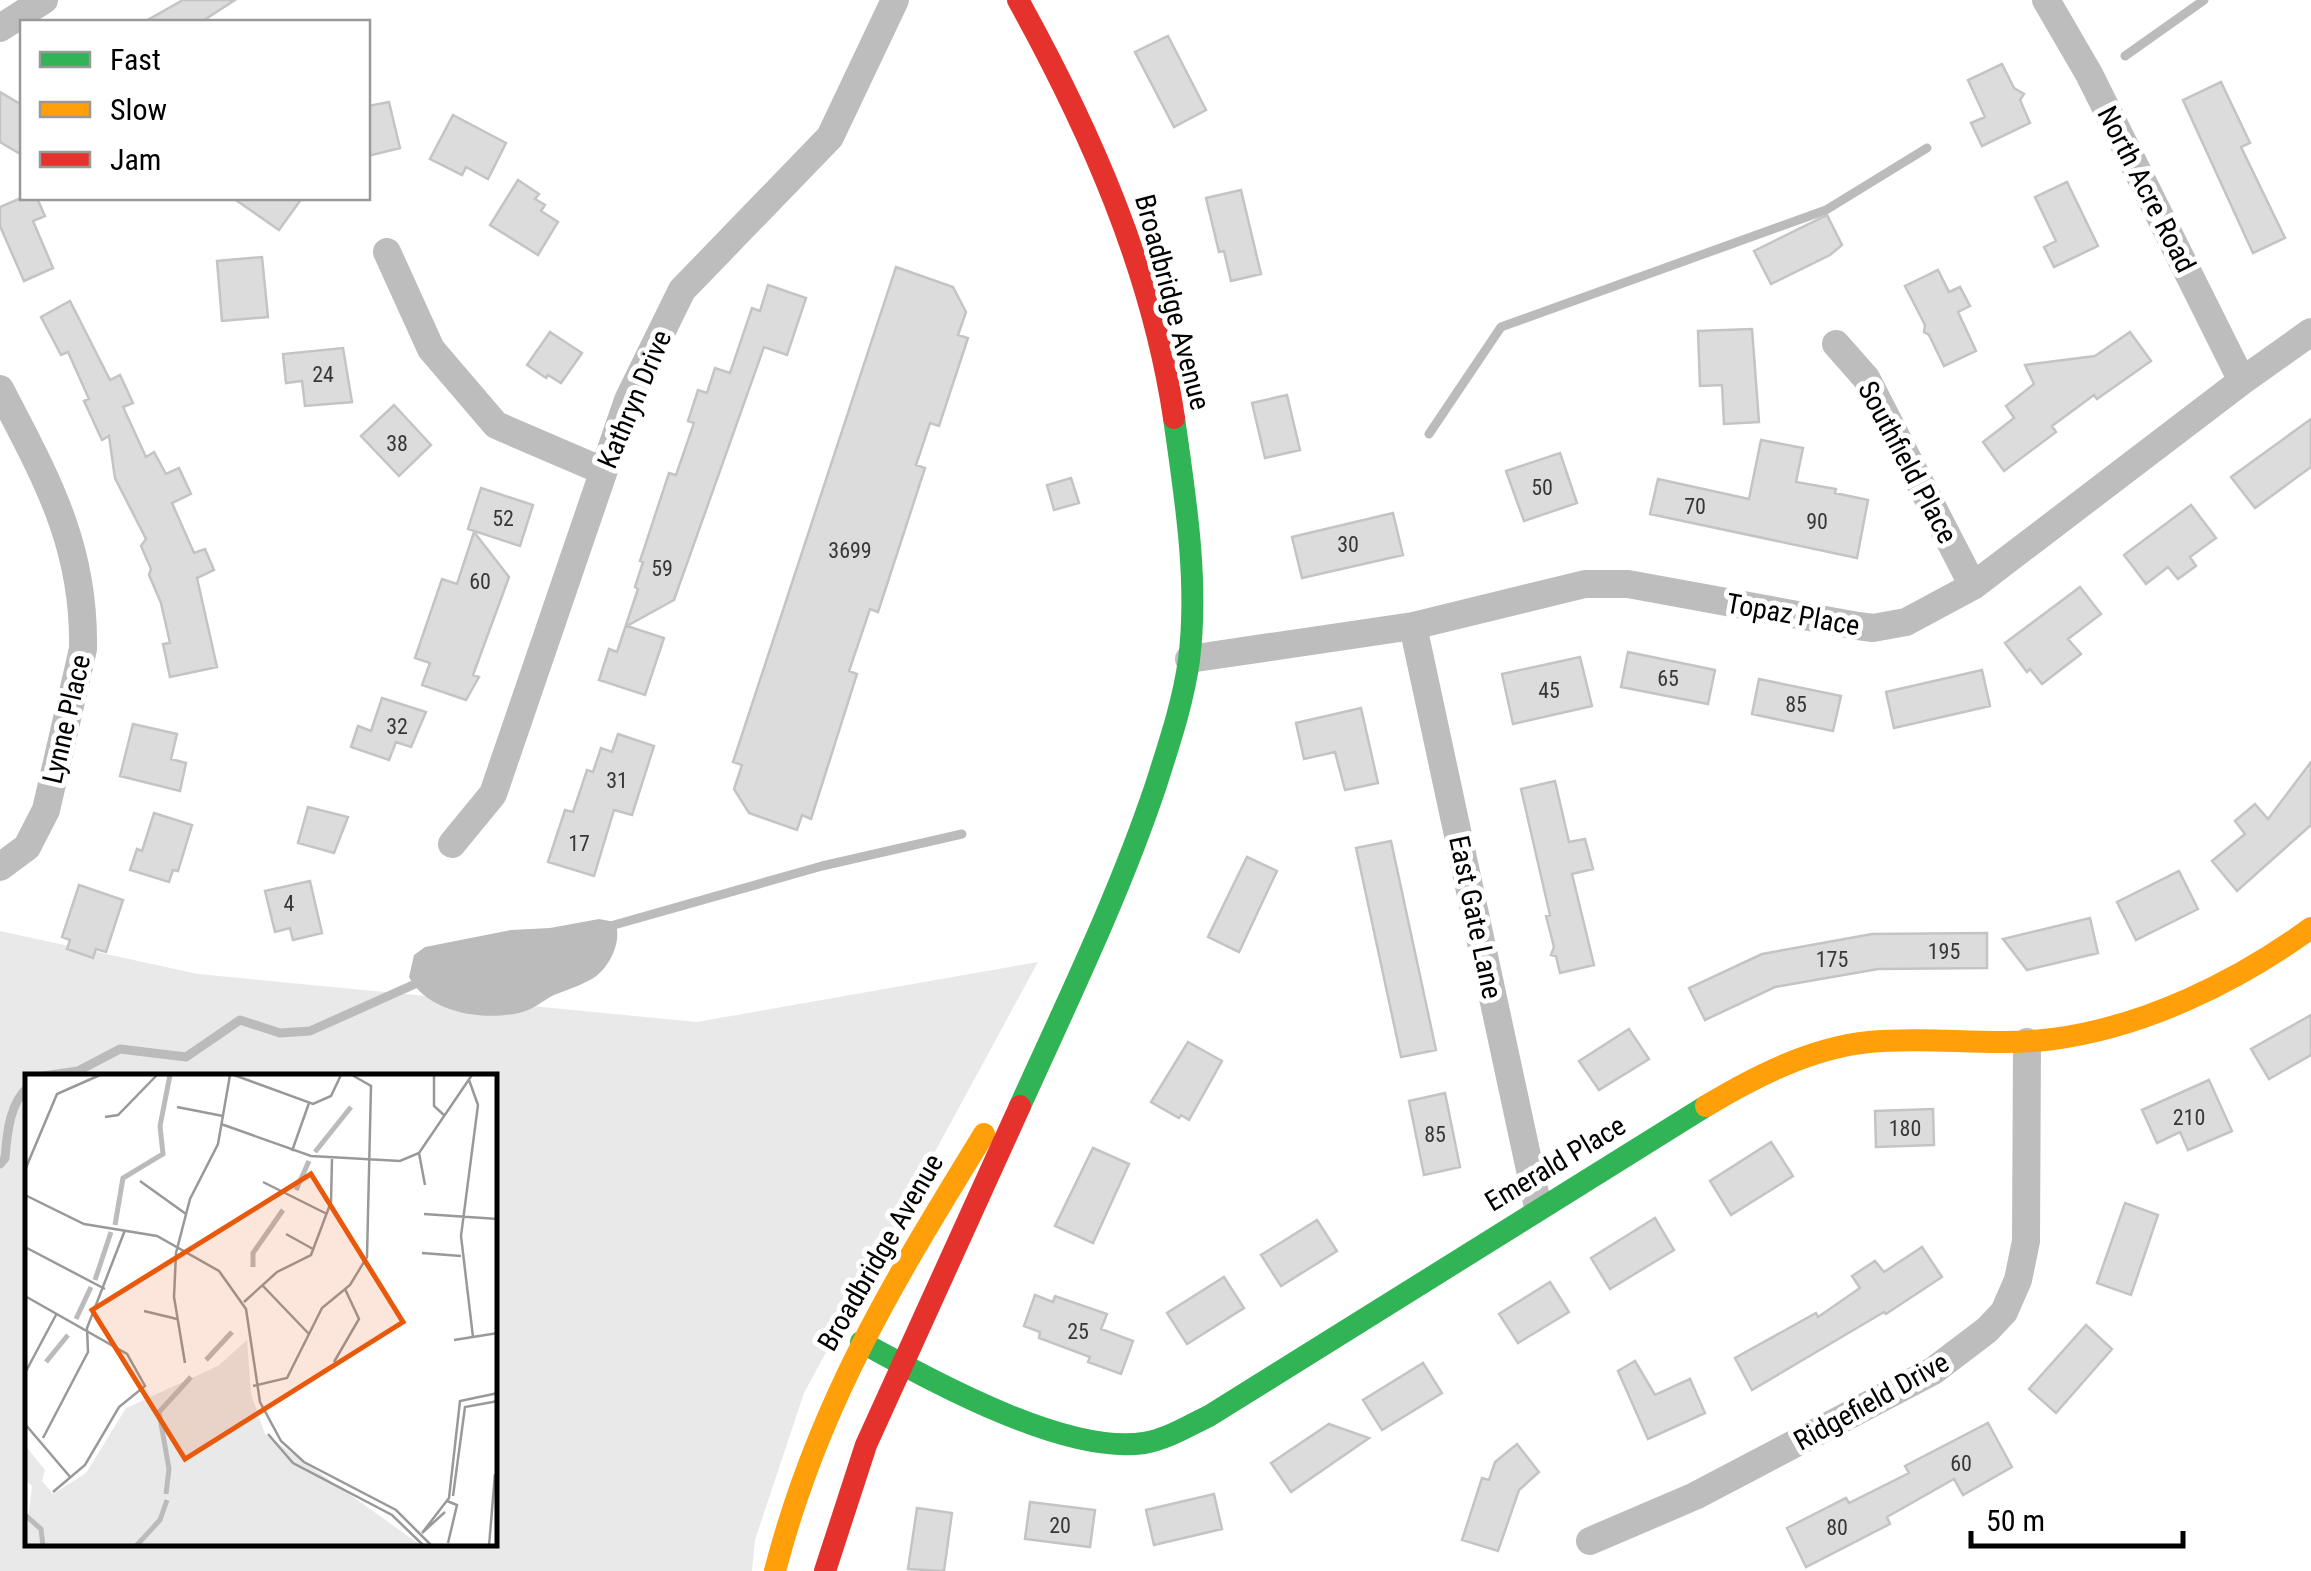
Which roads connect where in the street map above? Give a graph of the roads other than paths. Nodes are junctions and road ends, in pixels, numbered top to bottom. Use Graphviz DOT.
graph roads {
  1 [pos="44,0"];
  2 [pos="895,0"];
  3 [pos="1018,0"];
  4 [pos="2046,0"];
  5 [pos="0,28"];
  6 [pos="387,252"];
  7 [pos="2311,332"];
  8 [pos="1836,344"];
  9 [pos="2242,380"];
  10 [pos="0,390"];
  11 [pos="604,471"];
  12 [pos="1973,586"];
  13 [pos="1413,626"];
  14 [pos="1188,659"];
  15 [pos="452,844"];
  16 [pos="0,868"];
  17 [pos="2311,928"];
  18 [pos="1077,982"];
  19 [pos="2027,1042"];
  20 [pos="1538,1207"];
  21 [pos="861,1342"];
  22 [pos="902,1364"];
  23 [pos="1590,1541"];
  24 [pos="775,1571"];
  25 [pos="824,1571"];
  1 -- 5 [label="street"];
  2 -- 11 [label="street, Kathryn Drive"];
  3 -- 14 [label="main road, Broadbridge Avenue"];
  4 -- 9 [label="street, North Acre Road"];
  6 -- 11 [label="street"];
  7 -- 9 [label="street, Topaz Place"];
  8 -- 12 [label="street, Southfield Place"];
  9 -- 12 [label="street, Topaz Place"];
  10 -- 16 [label="street, Lynne Place"];
  11 -- 15 [label="street, Kathryn Drive"];
  12 -- 13 [label="street, Topaz Place"];
  13 -- 14 [label="street, Topaz Place"];
  13 -- 20 [label="street, East Gate Lane"];
  14 -- 18 [label="main road, Broadbridge Avenue"];
  17 -- 19 [label="main road, Emerald Place"];
  18 -- 21 [label="main road, Broadbridge Avenue"];
  18 -- 22 [label="main road, Broadbridge Avenue"];
  19 -- 20 [label="main road, Emerald Place"];
  19 -- 23 [label="street, Ridgefield Drive"];
  20 -- 22 [label="main road, Emerald Place"];
  21 -- 22 [label="main road, Emerald Place"];
  21 -- 24 [label="main road, Broadbridge Avenue"];
  22 -- 25 [label="main road, Broadbridge Avenue"];
}
